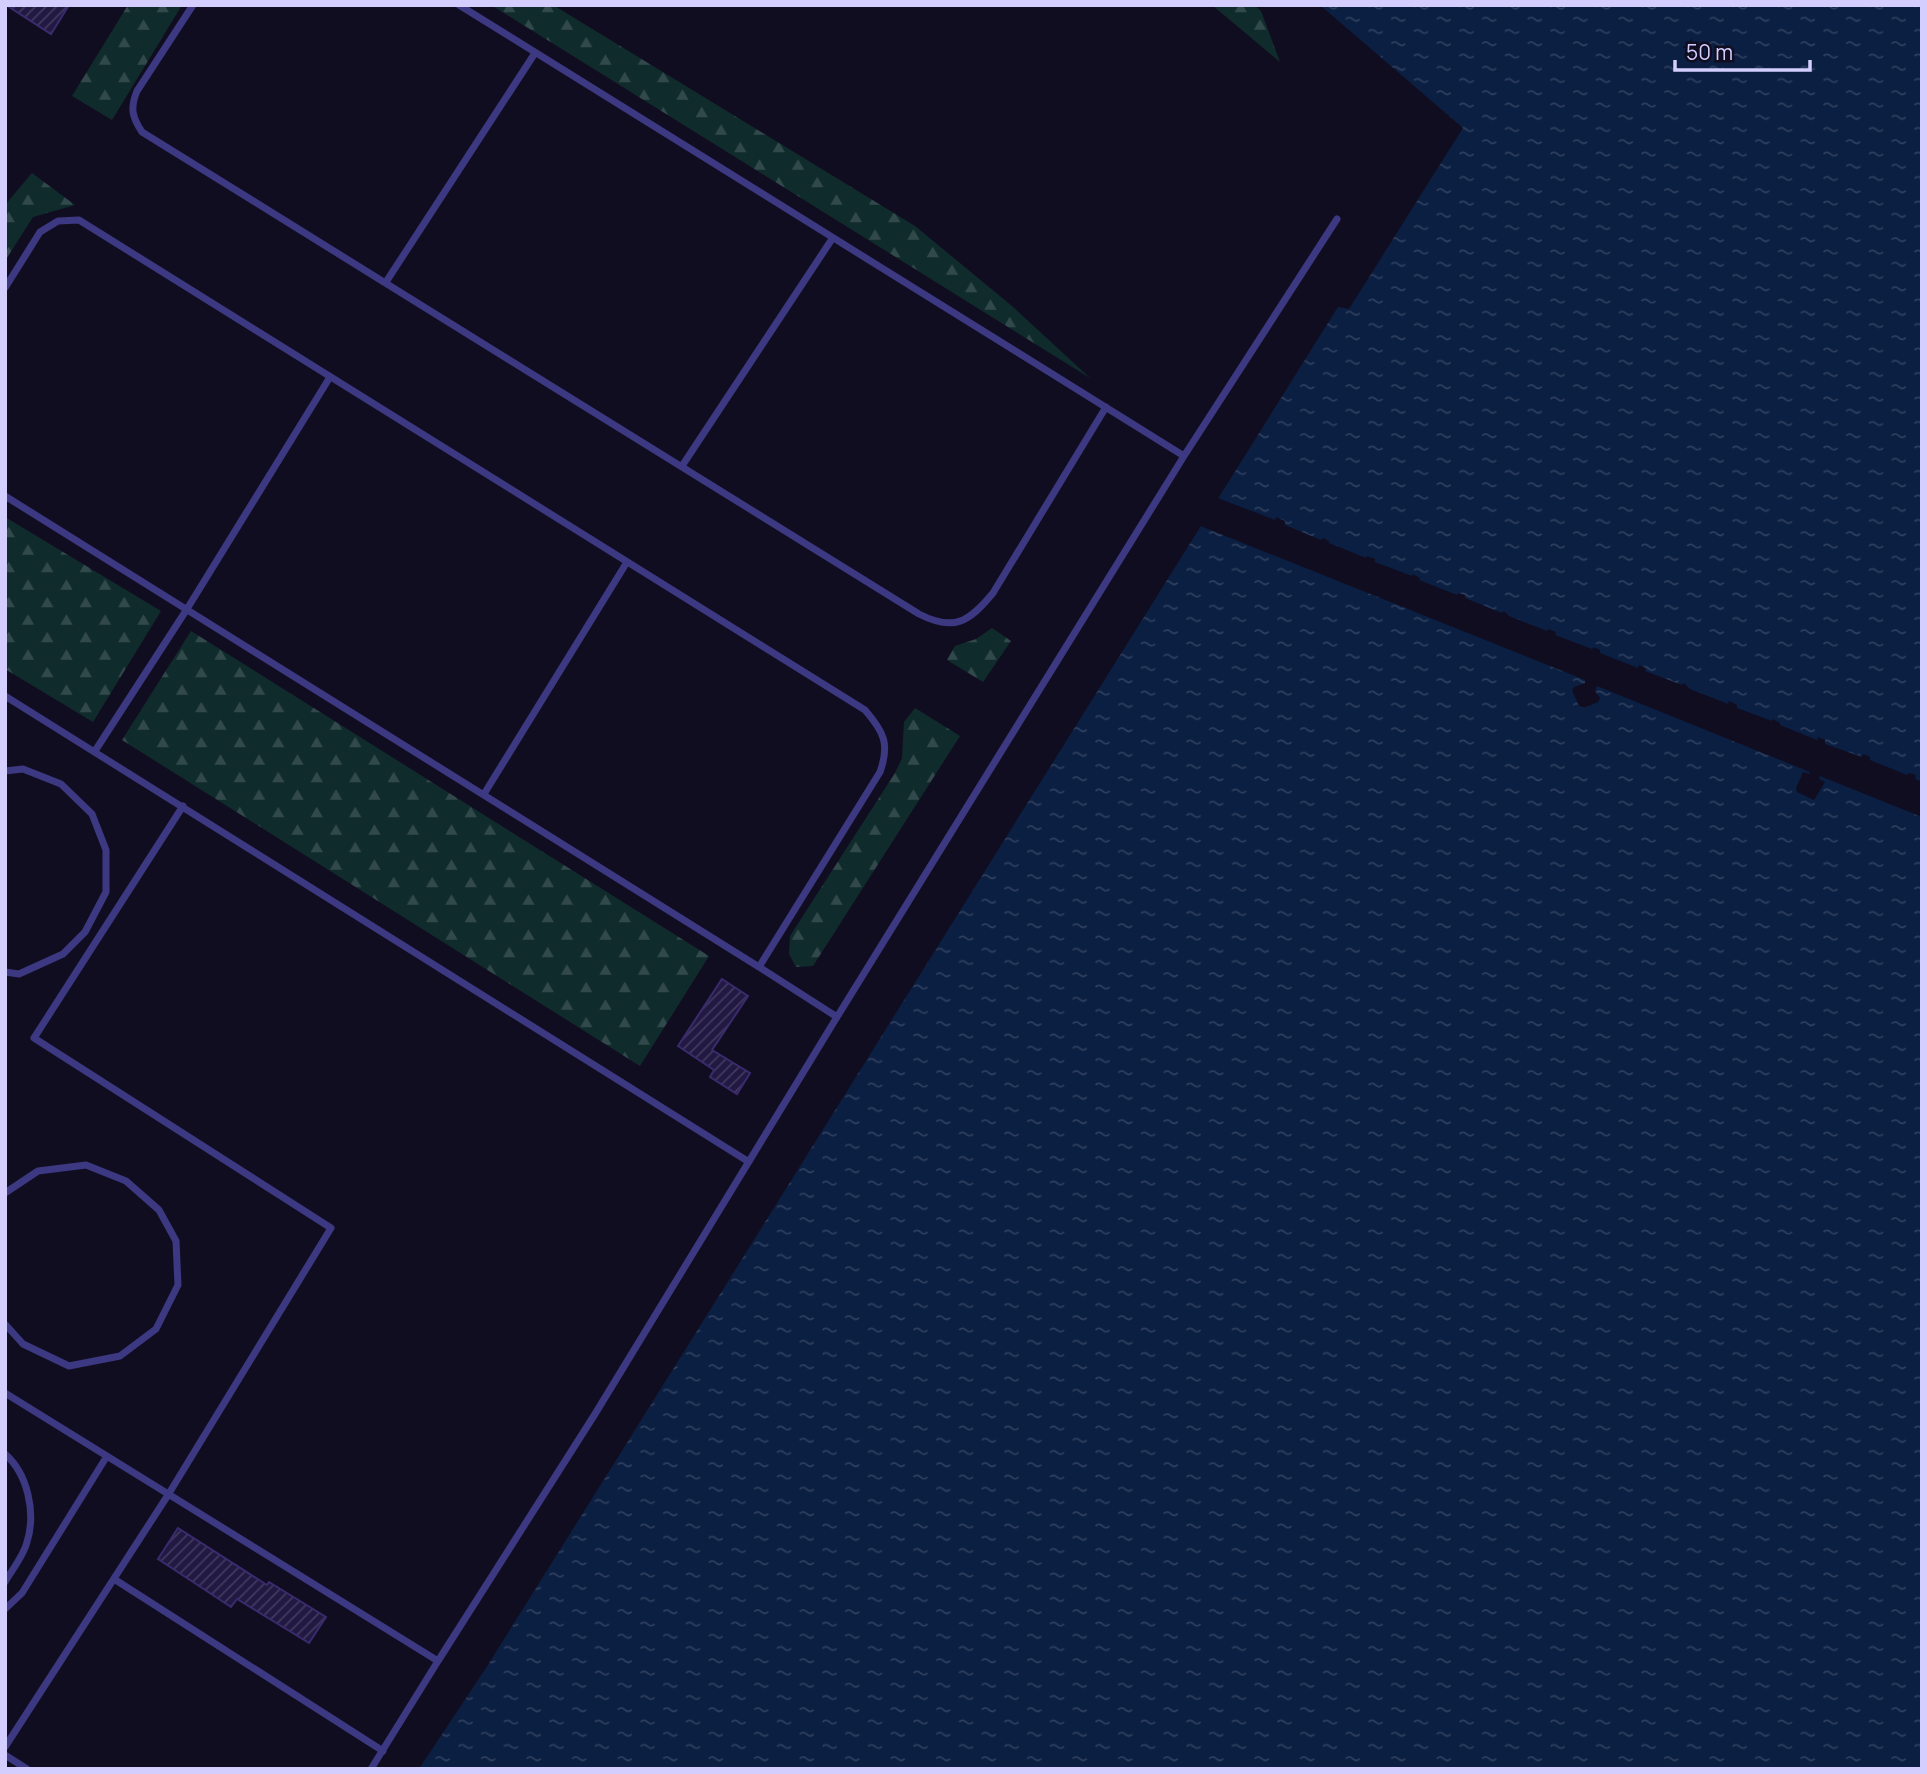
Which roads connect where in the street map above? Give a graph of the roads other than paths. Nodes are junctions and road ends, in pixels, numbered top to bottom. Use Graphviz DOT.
graph roads {
  1 [pos="193,5"];
  2 [pos="459,5"];
  3 [pos="535,53"];
  4 [pos="1337,219"];
  5 [pos="832,239"];
  6 [pos="386,282"];
  7 [pos="5,288"];
  8 [pos="330,377"];
  9 [pos="1106,407"];
  10 [pos="1184,456"];
  11 [pos="682,466"];
  12 [pos="5,496"];
  13 [pos="627,562"];
  14 [pos="187,609"];
  15 [pos="5,696"];
  16 [pos="95,751"];
  17 [pos="5,771"];
  18 [pos="484,794"];
  19 [pos="183,806"];
  20 [pos="759,967"];
  21 [pos="5,972"];
  22 [pos="837,1017"];
  23 [pos="749,1162"];
  24 [pos="5,1193"];
  25 [pos="5,1324"];
  26 [pos="5,1393"];
  27 [pos="5,1454"];
  28 [pos="107,1456"];
  29 [pos="168,1495"];
  30 [pos="114,1580"];
  31 [pos="5,1582"];
  32 [pos="5,1609"];
  33 [pos="438,1661"];
  34 [pos="5,1747"];
  35 [pos="383,1751"];
  36 [pos="5,1755"];
  37 [pos="27,1769"];
  38 [pos="371,1769"];
  1 -- 6 [label="lane"];
  2 -- 3 [label="lane"];
  3 -- 5 [label="lane"];
  3 -- 6 [label="lane"];
  4 -- 10 [label="lane"];
  5 -- 9 [label="lane"];
  5 -- 11 [label="lane"];
  6 -- 11 [label="lane"];
  7 -- 8 [label="lane"];
  8 -- 13 [label="lane"];
  8 -- 14 [label="lane"];
  9 -- 10 [label="lane"];
  9 -- 11 [label="lane"];
  10 -- 22 [label="lane"];
  12 -- 14 [label="lane"];
  13 -- 18 [label="lane"];
  13 -- 20 [label="lane"];
  14 -- 16 [label="lane"];
  14 -- 18 [label="lane"];
  15 -- 16 [label="lane"];
  16 -- 19 [label="lane"];
  17 -- 21 [label="lane"];
  18 -- 20 [label="lane"];
  19 -- 23 [label="lane"];
  19 -- 29 [label="lane"];
  20 -- 22 [label="lane"];
  22 -- 23 [label="lane"];
  23 -- 33 [label="lane"];
  24 -- 25 [label="lane"];
  26 -- 28 [label="lane"];
  27 -- 31 [label="lane"];
  28 -- 29 [label="lane"];
  28 -- 32 [label="lane"];
  29 -- 30 [label="lane"];
  29 -- 33 [label="lane"];
  30 -- 34 [label="lane"];
  30 -- 35 [label="lane"];
  33 -- 35 [label="lane"];
  35 -- 38 [label="lane"];
  36 -- 37 [label="lane"];
}
